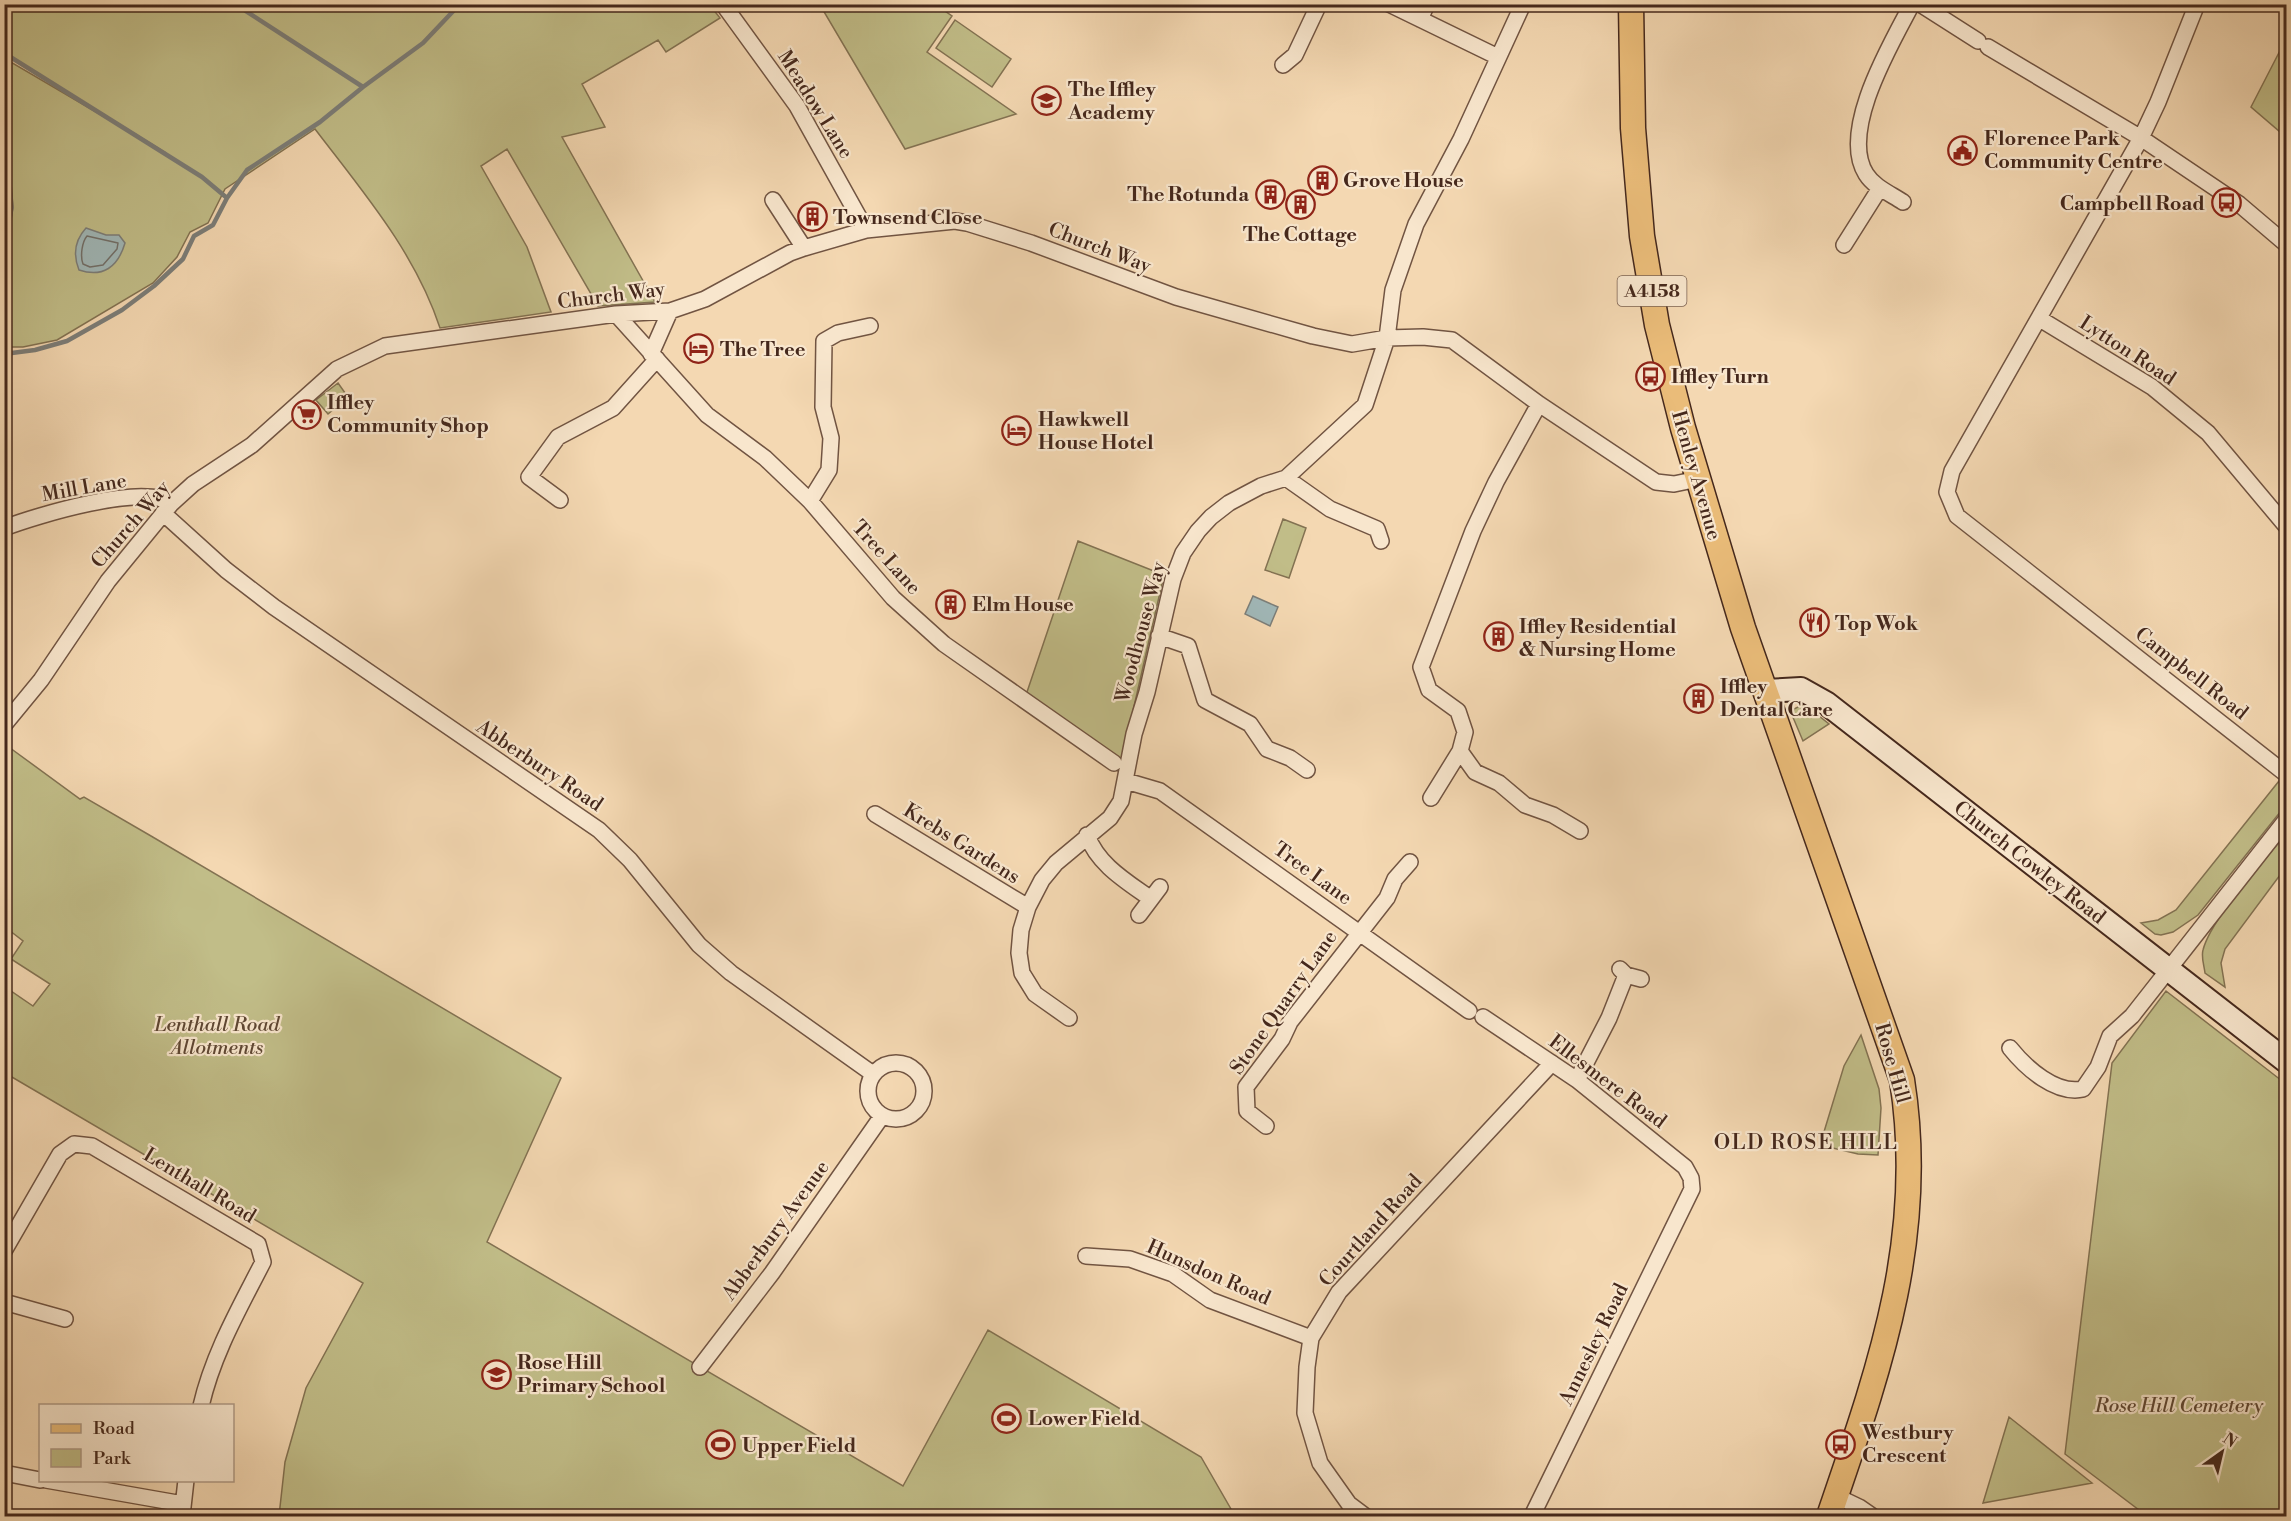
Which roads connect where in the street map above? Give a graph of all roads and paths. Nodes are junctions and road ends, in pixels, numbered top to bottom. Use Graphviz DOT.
graph roads {
  1 [pos="723,4"];
  2 [pos="1319,4"];
  3 [pos="1389,4"];
  4 [pos="1427,4"];
  5 [pos="1523,4"];
  6 [pos="1631,4"];
  7 [pos="1912,4"];
  8 [pos="1920,4"];
  9 [pos="2197,4"];
  10 [pos="1420,20"];
  11 [pos="1498,57"];
  12 [pos="1283,65"];
  13 [pos="2141,138"];
  14 [pos="1880,188"];
  15 [pos="773,200"];
  16 [pos="1903,202"];
  17 [pos="866,230"];
  18 [pos="2286,244"];
  19 [pos="1844,245"];
  20 [pos="804,248"];
  21 [pos="670,311"];
  22 [pos="616,314"];
  23 [pos="2040,319"];
  24 [pos="870,326"];
  25 [pos="1387,338"];
  26 [pos="654,356"];
  27 [pos="1539,404"];
  28 [pos="1286,478"];
  29 [pos="1698,479"];
  30 [pos="560,500"];
  31 [pos="810,501"];
  32 [pos="167,509"];
  33 [pos="2286,526"];
  34 [pos="4,528"];
  35 [pos="1381,541"];
  36 [pos="1159,636"];
  37 [pos="1765,691"];
  38 [pos="4,725"];
  39 [pos="1460,751"];
  40 [pos="1114,763"];
  41 [pos="1306,770"];
  42 [pos="2286,774"];
  43 [pos="1126,781"];
  44 [pos="1431,798"];
  45 [pos="875,814"];
  46 [pos="2286,820"];
  47 [pos="1580,831"];
  48 [pos="1087,835"];
  49 [pos="1410,862"];
  50 [pos="1028,907"];
  51 [pos="1139,915"];
  52 [pos="1359,932"];
  53 [pos="2168,969"];
  54 [pos="1629,974"];
  55 [pos="1476,1014"];
  56 [pos="1068,1018"];
  57 [pos="2010,1048"];
  58 [pos="2286,1061"];
  59 [pos="1552,1063"];
  60 [pos="873,1074"];
  61 [pos="1577,1080"];
  62 [pos="882,1116"];
  63 [pos="1266,1126"];
  64 [pos="1692,1189"];
  65 [pos="4,1251"];
  66 [pos="1086,1256"];
  67 [pos="4,1302"];
  68 [pos="65,1319"];
  69 [pos="1311,1338"];
  70 [pos="700,1367"];
  71 [pos="201,1404"];
  72 [pos="4,1473"];
  73 [pos="39,1479"];
  74 [pos="55,1482"];
  75 [pos="186,1482"];
  76 [pos="1832,1506"];
  77 [pos="182,1510"];
  78 [pos="1365,1516"];
  79 [pos="1532,1516"];
  80 [pos="1872,1516"];
  1 -- 17 [label="street, Meadow Lane"];
  2 -- 12 [label="street"];
  3 -- 10 [label="street"];
  4 -- 10 [label="street"];
  5 -- 11 [label="street"];
  6 -- 29 [label="main road, Henley Avenue / A4158"];
  7 -- 14 [label="street"];
  8 -- 13 [label="street"];
  9 -- 13 [label="street, Campbell Road"];
  10 -- 11 [label="street"];
  11 -- 25 [label="street"];
  13 -- 18 [label="street"];
  13 -- 23 [label="street, Campbell Road"];
  14 -- 16 [label="street"];
  14 -- 19 [label="street"];
  15 -- 20 [label="street"];
  17 -- 20 [label="street, Church Way"];
  17 -- 25 [label="street, Church Way"];
  20 -- 21 [label="street, Church Way"];
  21 -- 22 [label="street, Church Way"];
  21 -- 26 [label="street"];
  22 -- 26 [label="street, Tree Lane"];
  22 -- 32 [label="street, Church Way"];
  23 -- 33 [label="street, Lytton Road"];
  23 -- 42 [label="street, Campbell Road"];
  24 -- 31 [label="street"];
  25 -- 27 [label="street"];
  25 -- 28 [label="street, Woodhouse Way"];
  26 -- 30 [label="street"];
  26 -- 31 [label="street, Tree Lane"];
  27 -- 29 [label="street"];
  27 -- 39 [label="street"];
  28 -- 35 [label="street"];
  28 -- 36 [label="street, Woodhouse Way"];
  29 -- 37 [label="main road, Henley Avenue / A4158"];
  31 -- 40 [label="street, Tree Lane"];
  32 -- 34 [label="street, Mill Lane"];
  32 -- 38 [label="street, Church Way"];
  32 -- 60 [label="street, Abberbury Road"];
  36 -- 41 [label="street"];
  36 -- 43 [label="street, Woodhouse Way"];
  37 -- 53 [label="main road, Church Cowley Road"];
  37 -- 76 [label="main road, Rose Hill / A4158"];
  39 -- 44 [label="street"];
  39 -- 47 [label="street"];
  43 -- 48 [label="street, Woodhouse Way"];
  43 -- 52 [label="street, Tree Lane"];
  45 -- 50 [label="street, Krebs Gardens"];
  46 -- 53 [label="street"];
  48 -- 50 [label="street, Woodhouse Way"];
  48 -- 51 [label="street"];
  49 -- 52 [label="street, Stone Quarry Lane"];
  50 -- 56 [label="street, Woodhouse Way"];
  52 -- 55 [label="street, Tree Lane"];
  52 -- 63 [label="street, Stone Quarry Lane"];
  53 -- 57 [label="street"];
  53 -- 58 [label="main road, Church Cowley Road"];
  54 -- 61 [label="street"];
  55 -- 59 [label="street, Ellesmere Road"];
  59 -- 61 [label="street, Ellesmere Road"];
  59 -- 69 [label="street, Courtland Road"];
  60 -- 62 [label="street"];
  60 -- 62 [label="street"];
  61 -- 64 [label="street, Ellesmere Road"];
  62 -- 70 [label="street, Abberbury Avenue"];
  64 -- 79 [label="street, Annesley Road"];
  65 -- 71 [label="street, Lenthall Road"];
  66 -- 69 [label="street, Hunsdon Road"];
  67 -- 68 [label="street"];
  69 -- 78 [label="street, Courtland Road"];
  72 -- 73 [label="street"];
  74 -- 77 [label="street"];
  75 -- 77 [label="street"];
  76 -- 80 [label="street"];
}
